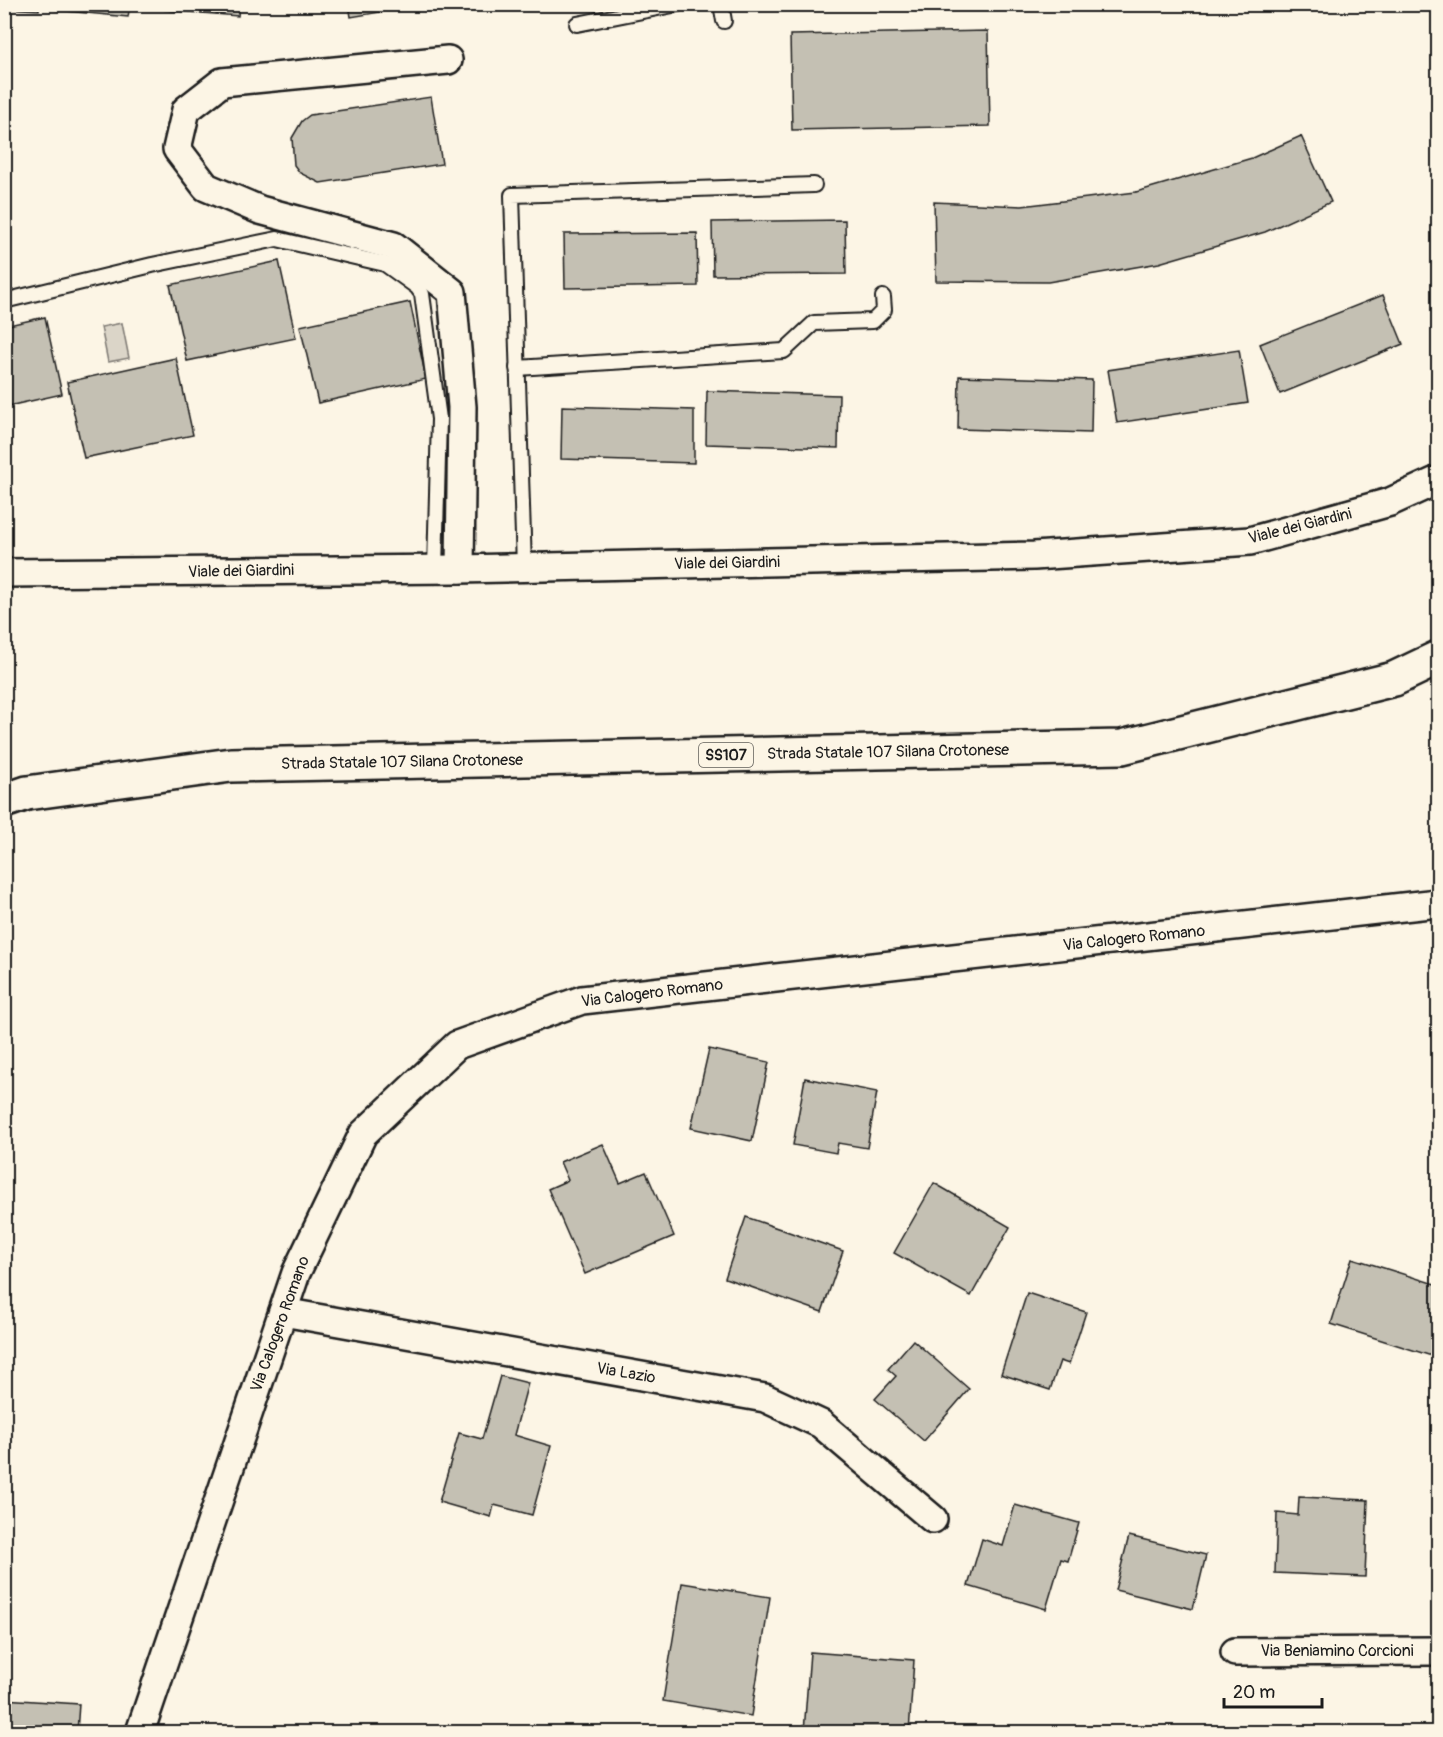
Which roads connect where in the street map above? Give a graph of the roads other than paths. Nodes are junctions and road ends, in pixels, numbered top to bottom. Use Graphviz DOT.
graph roads {
  1 [pos="678,4"];
  2 [pos="721,4"];
  3 [pos="724,21"];
  4 [pos="577,24"];
  5 [pos="448,60"];
  6 [pos="814,185"];
  7 [pos="883,297"];
  8 [pos="4,301"];
  9 [pos="518,368"];
  10 [pos="1438,480"];
  11 [pos="524,567"];
  12 [pos="447,569"];
  13 [pos="4,573"];
  14 [pos="1438,658"];
  15 [pos="4,801"];
  16 [pos="1438,903"];
  17 [pos="283,1312"];
  18 [pos="933,1519"];
  19 [pos="1438,1651"];
  20 [pos="1235,1652"];
  21 [pos="140,1732"];
  1 -- 4 [label="lane"];
  2 -- 3 [label="lane"];
  5 -- 12 [label="street"];
  6 -- 9 [label="lane"];
  7 -- 9 [label="lane"];
  8 -- 12 [label="lane"];
  9 -- 11 [label="lane"];
  10 -- 11 [label="street, Viale dei Giardini"];
  11 -- 12 [label="street, Viale dei Giardini"];
  12 -- 13 [label="street, Viale dei Giardini"];
  14 -- 15 [label="highway, Strada Statale 107 Silana Crotonese / SS107"];
  16 -- 17 [label="street, Via Calogero Romano"];
  17 -- 18 [label="street, Via Lazio"];
  17 -- 21 [label="street, Via Calogero Romano"];
  19 -- 20 [label="street, Via Beniamino Corcioni"];
}
